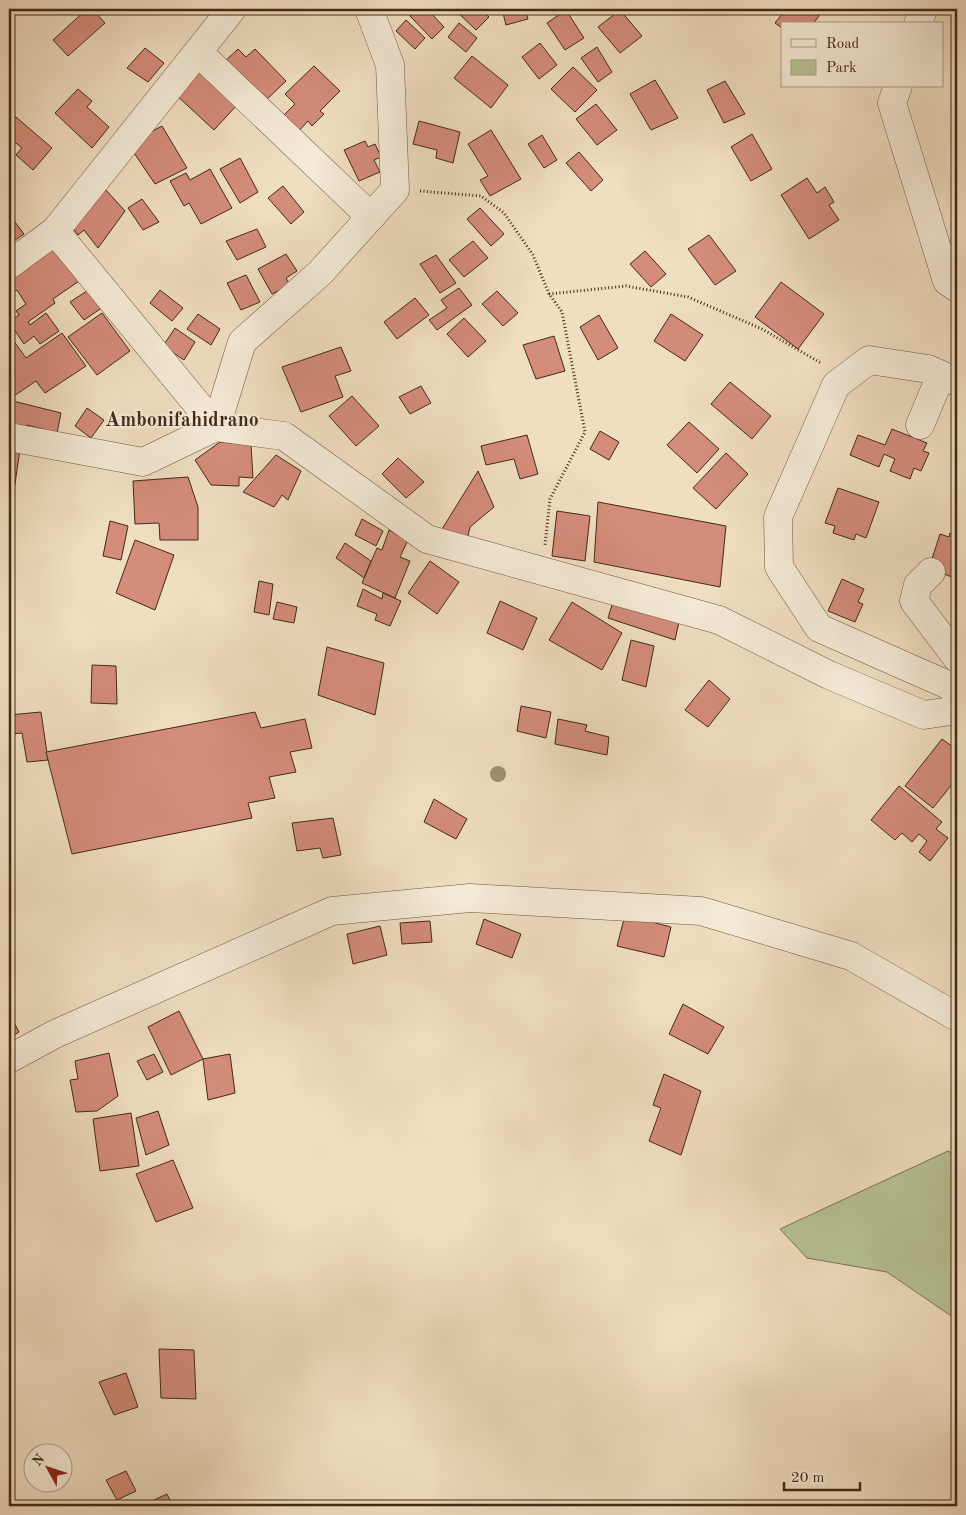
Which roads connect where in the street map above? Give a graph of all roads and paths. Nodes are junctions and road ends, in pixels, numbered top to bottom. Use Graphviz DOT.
graph roads {
  1 [pos="232,9"];
  2 [pos="369,9"];
  3 [pos="923,9"];
  4 [pos="919,22"];
  5 [pos="198,52"];
  6 [pos="897,88"];
  7 [pos="395,190"];
  8 [pos="370,217"];
  9 [pos="56,231"];
  10 [pos="9,265"];
  11 [pos="957,288"];
  12 [pos="549,294"];
  13 [pos="847,377"];
  14 [pos="949,378"];
  15 [pos="920,425"];
  16 [pos="216,427"];
  17 [pos="9,437"];
  18 [pos="542,571"];
  19 [pos="931,572"];
  20 [pos="957,658"];
  21 [pos="957,689"];
  22 [pos="957,710"];
  23 [pos="957,1018"];
  24 [pos="9,1059"];
  1 -- 5 [label="street"];
  2 -- 7 [label="street"];
  3 -- 4 [label="street"];
  5 -- 8 [label="street"];
  5 -- 9 [label="street"];
  6 -- 11 [label="street"];
  7 -- 8 [label="street"];
  7 -- 12 [label="path"];
  8 -- 16 [label="street"];
  9 -- 10 [label="street"];
  9 -- 16 [label="street"];
  12 -- 13 [label="path"];
  12 -- 18 [label="path"];
  13 -- 14 [label="street"];
  13 -- 21 [label="street"];
  14 -- 15 [label="street"];
  16 -- 17 [label="street"];
  16 -- 18 [label="street"];
  18 -- 22 [label="street"];
  19 -- 20 [label="street"];
  23 -- 24 [label="street"];
}
